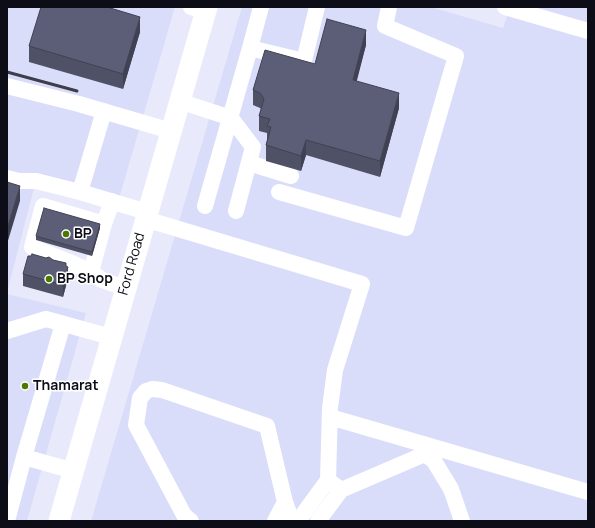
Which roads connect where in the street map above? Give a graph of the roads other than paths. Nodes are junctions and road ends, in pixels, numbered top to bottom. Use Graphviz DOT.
graph roads {
  1 [pos="261,7"];
  2 [pos="317,7"];
  3 [pos="389,7"];
  4 [pos="505,7"];
  5 [pos="201,8"];
  6 [pos="588,31"];
  7 [pos="250,48"];
  8 [pos="7,86"];
  9 [pos="179,101"];
  10 [pos="104,111"];
  11 [pos="231,118"];
  12 [pos="171,131"];
  13 [pos="249,163"];
  14 [pos="291,176"];
  15 [pos="7,178"];
  16 [pos="80,192"];
  17 [pos="279,192"];
  18 [pos="112,201"];
  19 [pos="205,206"];
  20 [pos="236,211"];
  21 [pos="146,215"];
  22 [pos="104,224"];
  23 [pos="91,272"];
  24 [pos="125,288"];
  25 [pos="63,324"];
  26 [pos="7,331"];
  27 [pos="111,337"];
  28 [pos="330,417"];
  29 [pos="425,449"];
  30 [pos="24,457"];
  31 [pos="74,471"];
  32 [pos="328,480"];
  33 [pos="342,490"];
  34 [pos="588,492"];
  35 [pos="285,502"];
  36 [pos="7,519"];
  37 [pos="59,521"];
  38 [pos="191,521"];
  39 [pos="274,521"];
  40 [pos="292,521"];
  41 [pos="298,521"];
  42 [pos="318,521"];
  43 [pos="462,521"];
  1 -- 7 [label="lane"];
  2 -- 7 [label="lane"];
  3 -- 17 [label="lane"];
  4 -- 6 [label="lane"];
  5 -- 9 [label="main road, Ford Road"];
  7 -- 11 [label="lane"];
  8 -- 10 [label="lane"];
  9 -- 11 [label="lane"];
  9 -- 12 [label="main road, Ford Road"];
  10 -- 12 [label="lane"];
  10 -- 16 [label="lane"];
  11 -- 13 [label="lane"];
  11 -- 19 [label="lane"];
  12 -- 21 [label="main road, Ford Road"];
  13 -- 14 [label="lane"];
  13 -- 20 [label="lane"];
  15 -- 16 [label="lane"];
  16 -- 18 [label="lane"];
  18 -- 21 [label="lane"];
  18 -- 22 [label="lane"];
  21 -- 24 [label="main road, Ford Road"];
  21 -- 28 [label="lane"];
  22 -- 23 [label="lane"];
  22 -- 23 [label="lane"];
  23 -- 24 [label="lane"];
  24 -- 27 [label="main road, Ford Road"];
  25 -- 26 [label="lane"];
  25 -- 27 [label="lane"];
  25 -- 30 [label="lane"];
  27 -- 31 [label="main road, Ford Road"];
  28 -- 29 [label="lane"];
  28 -- 32 [label="lane"];
  29 -- 33 [label="lane"];
  29 -- 34 [label="lane"];
  29 -- 43 [label="lane"];
  30 -- 31 [label="lane"];
  30 -- 36 [label="lane"];
  31 -- 37 [label="main road, Ford Road"];
  32 -- 33 [label="lane"];
  32 -- 41 [label="lane"];
  33 -- 42 [label="lane"];
  35 -- 38 [label="lane"];
  35 -- 39 [label="lane"];
  35 -- 40 [label="lane"];
}
